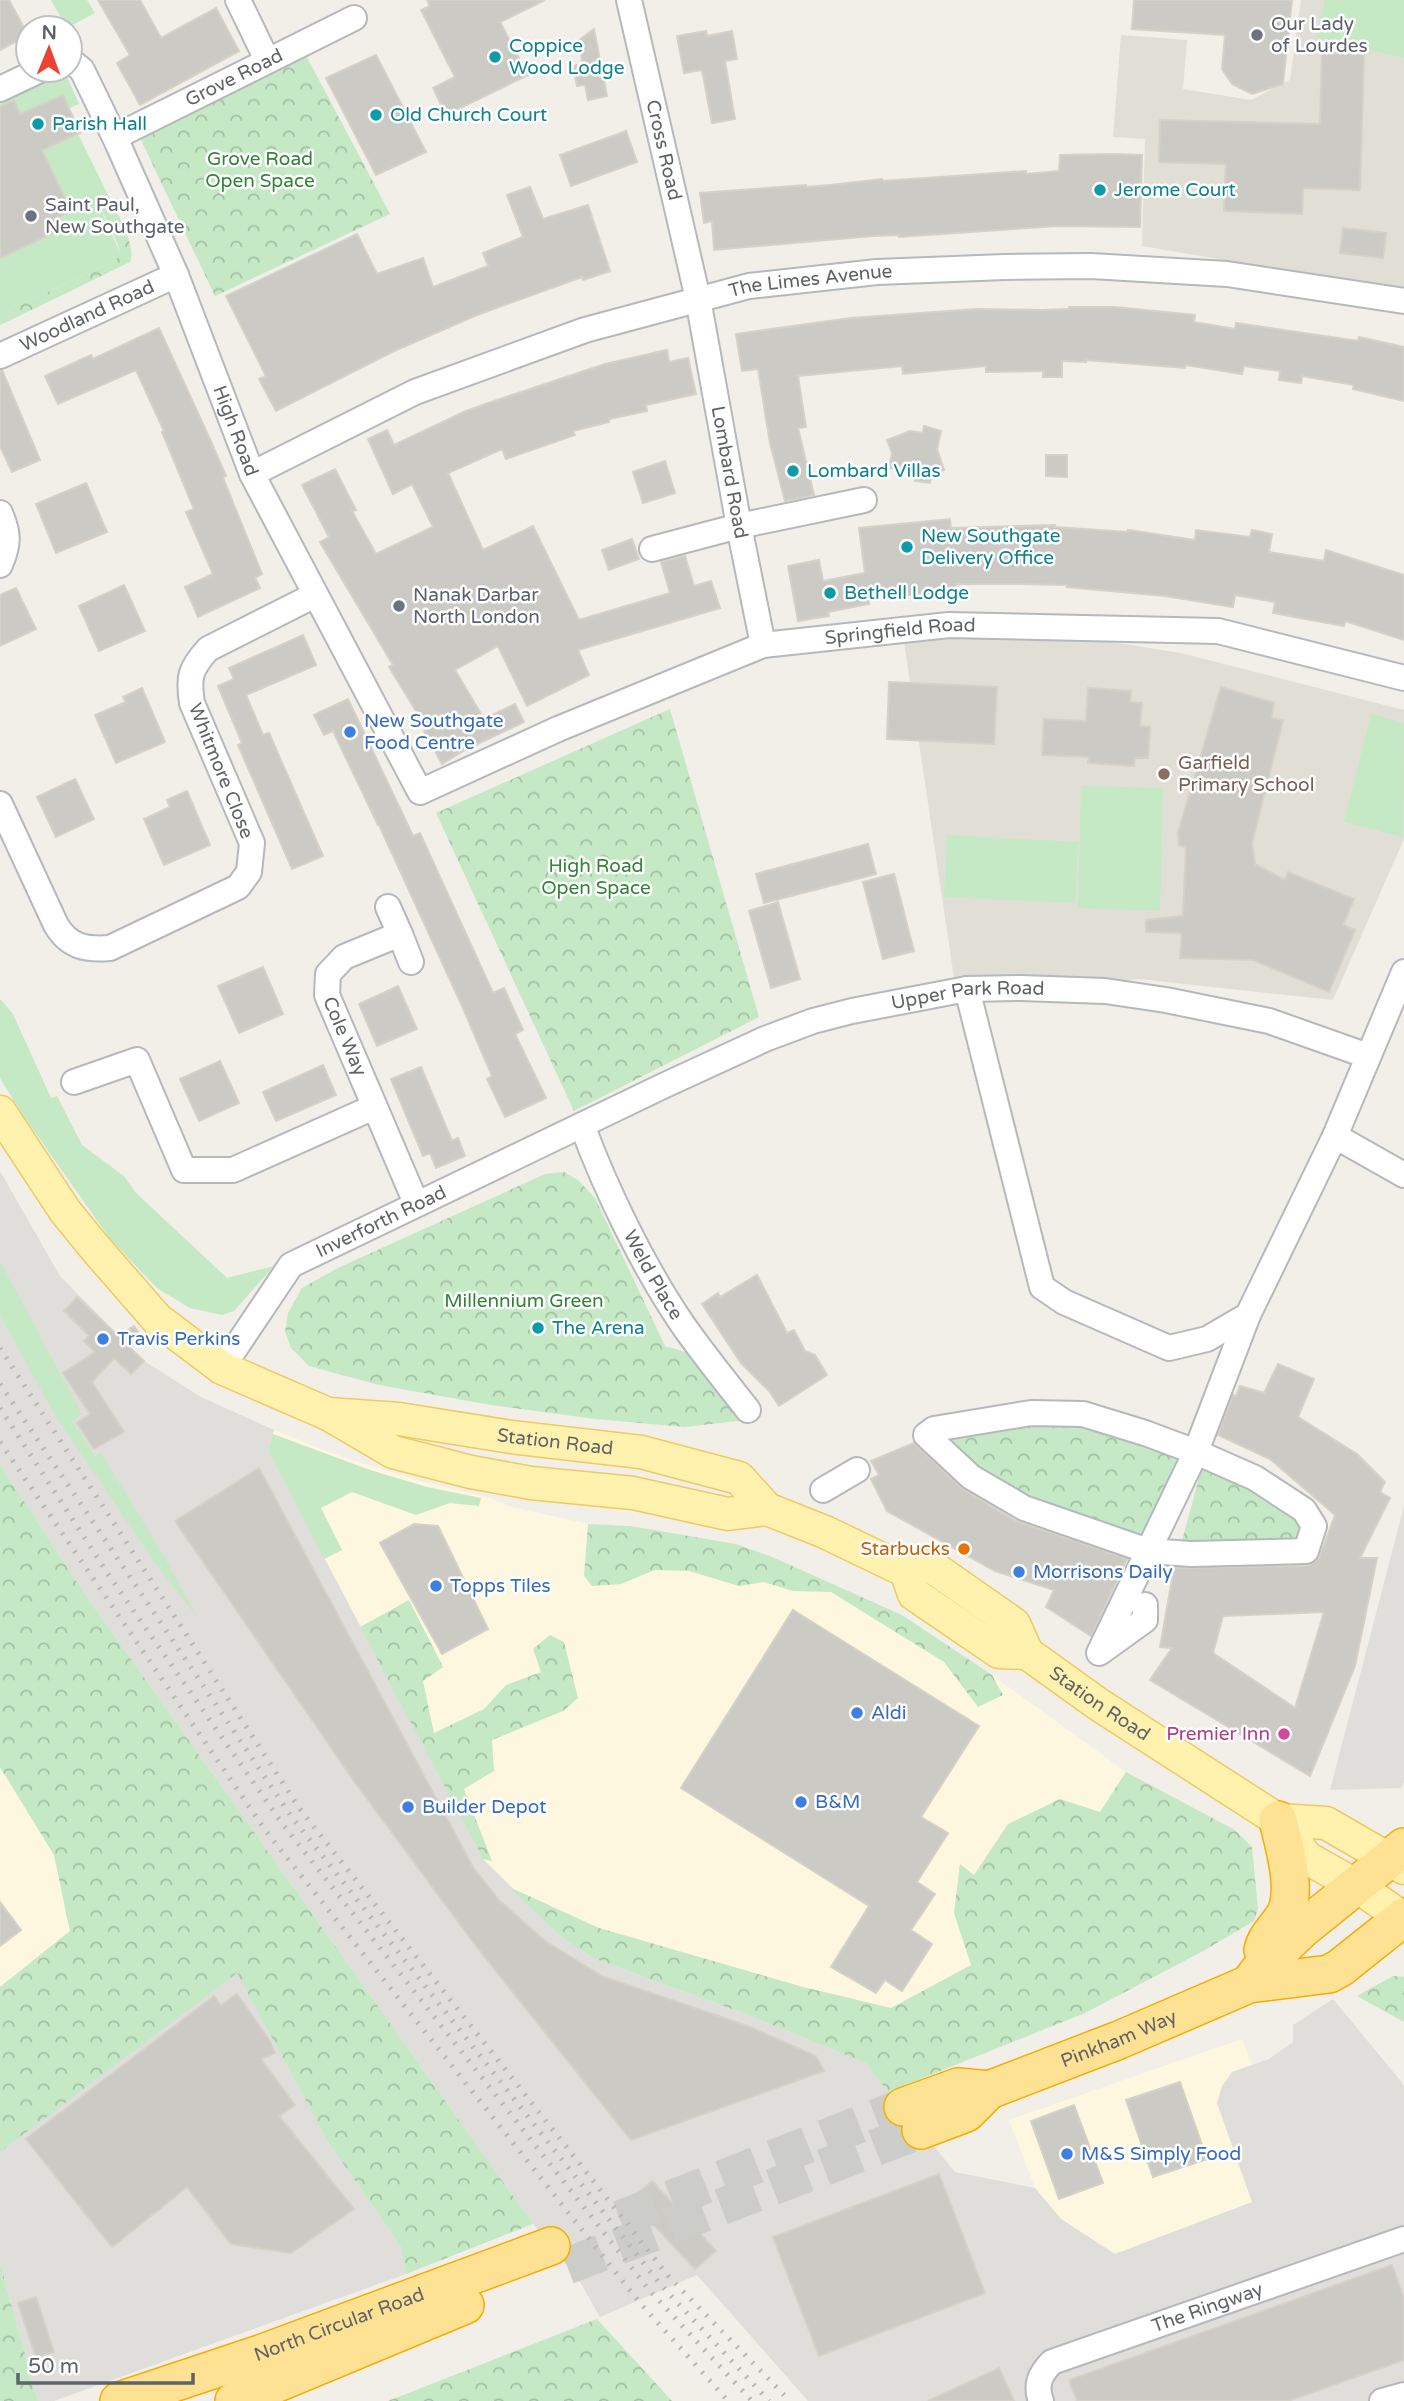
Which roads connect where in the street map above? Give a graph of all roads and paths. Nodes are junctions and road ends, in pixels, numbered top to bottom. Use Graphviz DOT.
graph roads {
  1 [pos="237,0"];
  2 [pos="629,0"];
  3 [pos="354,18"];
  4 [pos="267,60"];
  5 [pos="84,74"];
  6 [pos="115,137"];
  7 [pos="176,275"];
  8 [pos="698,299"];
  9 [pos="1404,301"];
  10 [pos="0,356"];
  11 [pos="252,474"];
  12 [pos="864,500"];
  13 [pos="0,513"];
  14 [pos="739,526"];
  15 [pos="652,549"];
  16 [pos="0,565"];
  17 [pos="315,595"];
  18 [pos="763,645"];
  19 [pos="1404,678"];
  20 [pos="421,792"];
  21 [pos="0,804"];
  22 [pos="388,907"];
  23 [pos="400,934"];
  24 [pos="411,962"];
  25 [pos="1404,972"];
  26 [pos="967,989"];
  27 [pos="1368,1056"];
  28 [pos="74,1082"];
  29 [pos="374,1107"];
  30 [pos="0,1112"];
  31 [pos="582,1125"];
  32 [pos="1335,1136"];
  33 [pos="1404,1175"];
  34 [pos="416,1203"];
  35 [pos="1248,1315"];
  36 [pos="222,1367"];
  37 [pos="748,1410"];
  38 [pos="328,1415"];
  39 [pos="511,1437"];
  40 [pos="1196,1452"];
  41 [pos="857,1470"];
  42 [pos="551,1485"];
  43 [pos="823,1490"];
  44 [pos="767,1509"];
  45 [pos="1148,1551"];
  46 [pos="1278,1819"];
  47 [pos="1399,1858"];
  48 [pos="1357,1886"];
  49 [pos="1401,1913"];
  50 [pos="1259,1973"];
  51 [pos="912,2119"];
  52 [pos="1404,2239"];
  53 [pos="1404,2395"];
  54 [pos="122,2400"];
  55 [pos="234,2401"];
  56 [pos="1041,2401"];
  57 [pos="1382,2401"];
  1 -- 4 [label="street"];
  2 -- 8 [label="street, Cross Road"];
  3 -- 4 [label="street, Grove Road"];
  4 -- 6 [label="street, Grove Road"];
  5 -- 6 [label="street, High Road"];
  6 -- 7 [label="street, High Road"];
  7 -- 10 [label="street, Woodland Road"];
  7 -- 11 [label="street, High Road"];
  8 -- 9 [label="street, The Limes Avenue"];
  8 -- 11 [label="street, The Limes Avenue"];
  8 -- 14 [label="street, Lombard Road"];
  11 -- 17 [label="street, High Road"];
  12 -- 14 [label="street"];
  13 -- 16 [label="street"];
  14 -- 15 [label="street"];
  14 -- 18 [label="street, Lombard Road"];
  17 -- 20 [label="street, High Road"];
  17 -- 21 [label="street, Whitmore Close"];
  18 -- 19 [label="street, Springfield Road"];
  18 -- 20 [label="street, Springfield Road"];
  22 -- 23 [label="street"];
  23 -- 24 [label="street"];
  23 -- 29 [label="street, Cole Way"];
  25 -- 27 [label="street"];
  26 -- 27 [label="street, Upper Park Road"];
  26 -- 31 [label="street, Upper Park Road"];
  26 -- 35 [label="street"];
  27 -- 32 [label="street"];
  28 -- 29 [label="street"];
  29 -- 34 [label="street, Cole Way"];
  30 -- 36 [label="main road, Station Road"];
  31 -- 34 [label="street, Inverforth Road"];
  31 -- 37 [label="street, Weld Place"];
  32 -- 33 [label="street"];
  32 -- 35 [label="street"];
  34 -- 36 [label="street, Inverforth Road"];
  35 -- 40 [label="street"];
  36 -- 38 [label="main road, Station Road"];
  38 -- 39 [label="main road, Station Road"];
  38 -- 42 [label="main road, Station Road"];
  39 -- 42 [label="main road"];
  39 -- 44 [label="main road, Station Road"];
  40 -- 45 [label="street"];
  40 -- 45 [label="street"];
  40 -- 45 [label="street"];
  41 -- 43 [label="street"];
  42 -- 44 [label="main road, Station Road"];
  44 -- 46 [label="main road, Station Road"];
  45 -- 45 [label="street"];
  46 -- 47 [label="main road, Station Road"];
  46 -- 48 [label="main road, Station Road"];
  46 -- 50 [label="highway"];
  47 -- 48 [label="highway"];
  48 -- 49 [label="main road, Station Road"];
  48 -- 50 [label="highway, Pinkham Way"];
  49 -- 50 [label="highway"];
  50 -- 51 [label="highway, Pinkham Way"];
  52 -- 56 [label="street, The Ringway"];
  53 -- 57 [label="street"];
  54 -- 55 [label="highway, North Circular Road"];
}
